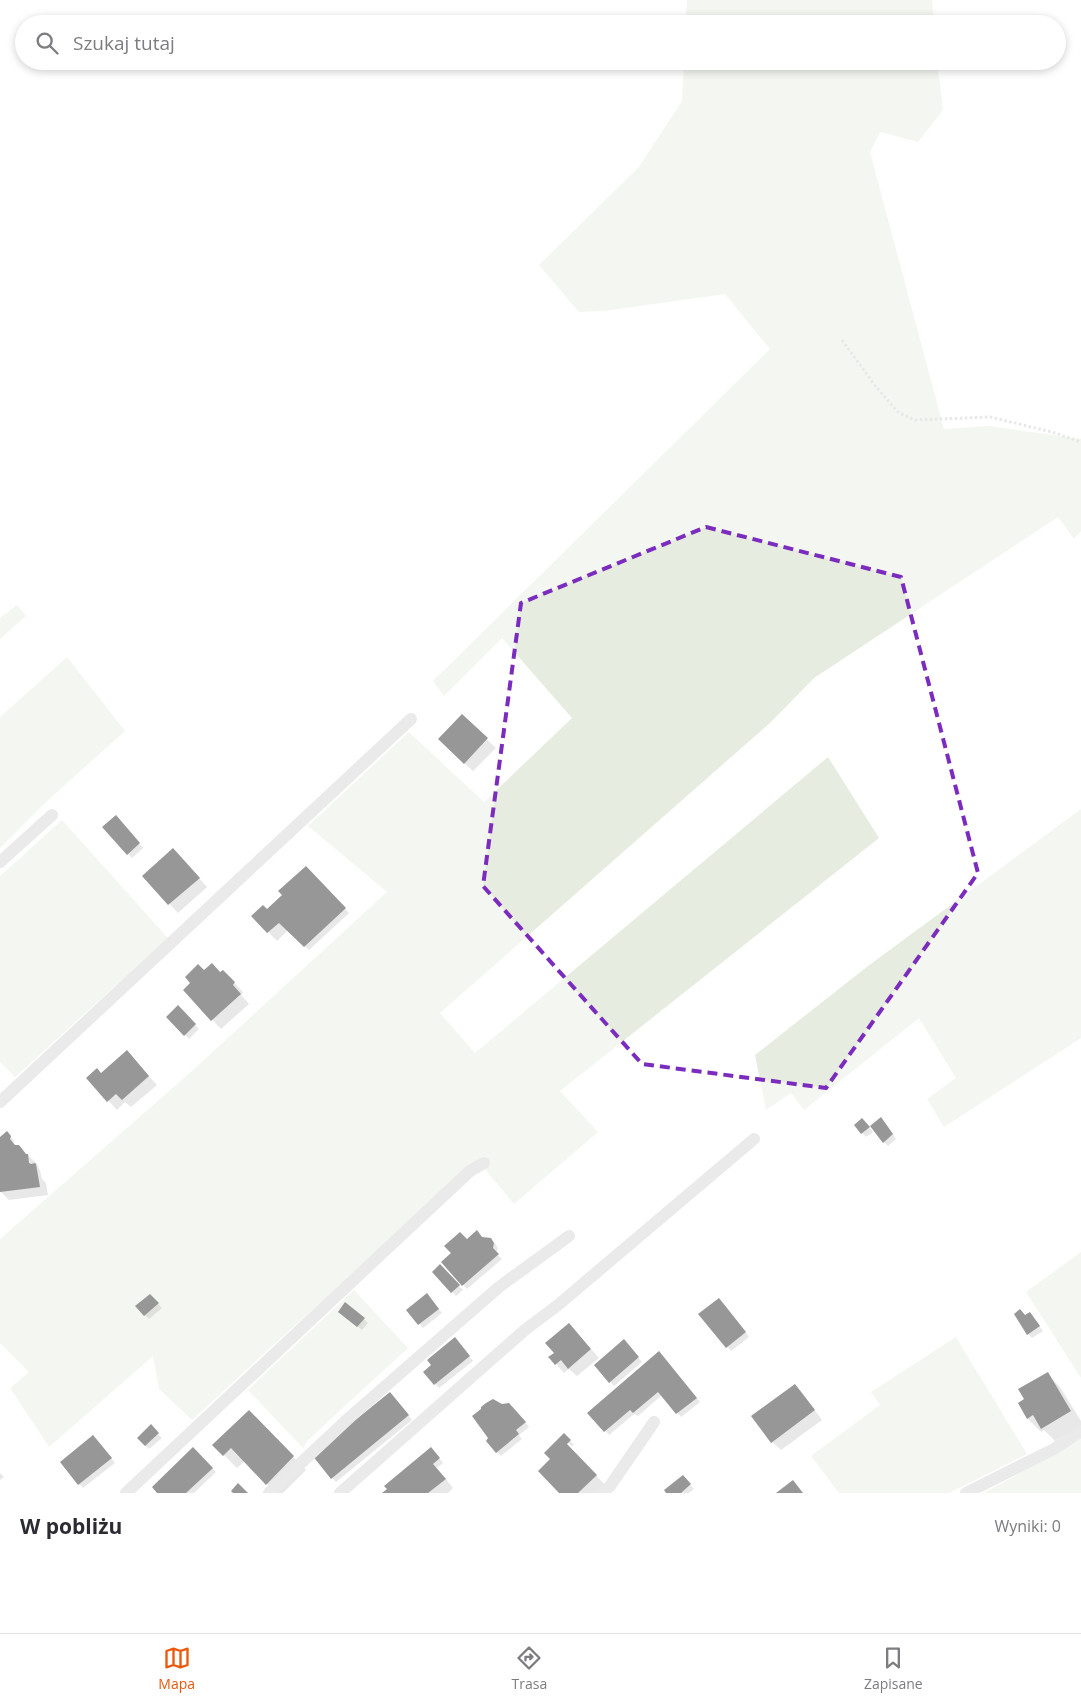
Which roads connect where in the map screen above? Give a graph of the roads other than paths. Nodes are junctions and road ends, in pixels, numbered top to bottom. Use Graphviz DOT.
graph roads {
  1 [pos="412,719"];
  2 [pos="52,815"];
  3 [pos="0,862"];
  4 [pos="0,1102"];
  5 [pos="754,1139"];
  6 [pos="484,1163"];
  7 [pos="569,1236"];
  8 [pos="654,1422"];
  9 [pos="1081,1431"];
  10 [pos="126,1493"];
  11 [pos="269,1493"];
  12 [pos="340,1493"];
  13 [pos="602,1493"];
  14 [pos="966,1493"];
  1 -- 4 [label="lane"];
  2 -- 3 [label="lane"];
  5 -- 12 [label="lane"];
  6 -- 10 [label="lane"];
  7 -- 11 [label="lane"];
  8 -- 13 [label="lane"];
  9 -- 14 [label="lane"];
}
